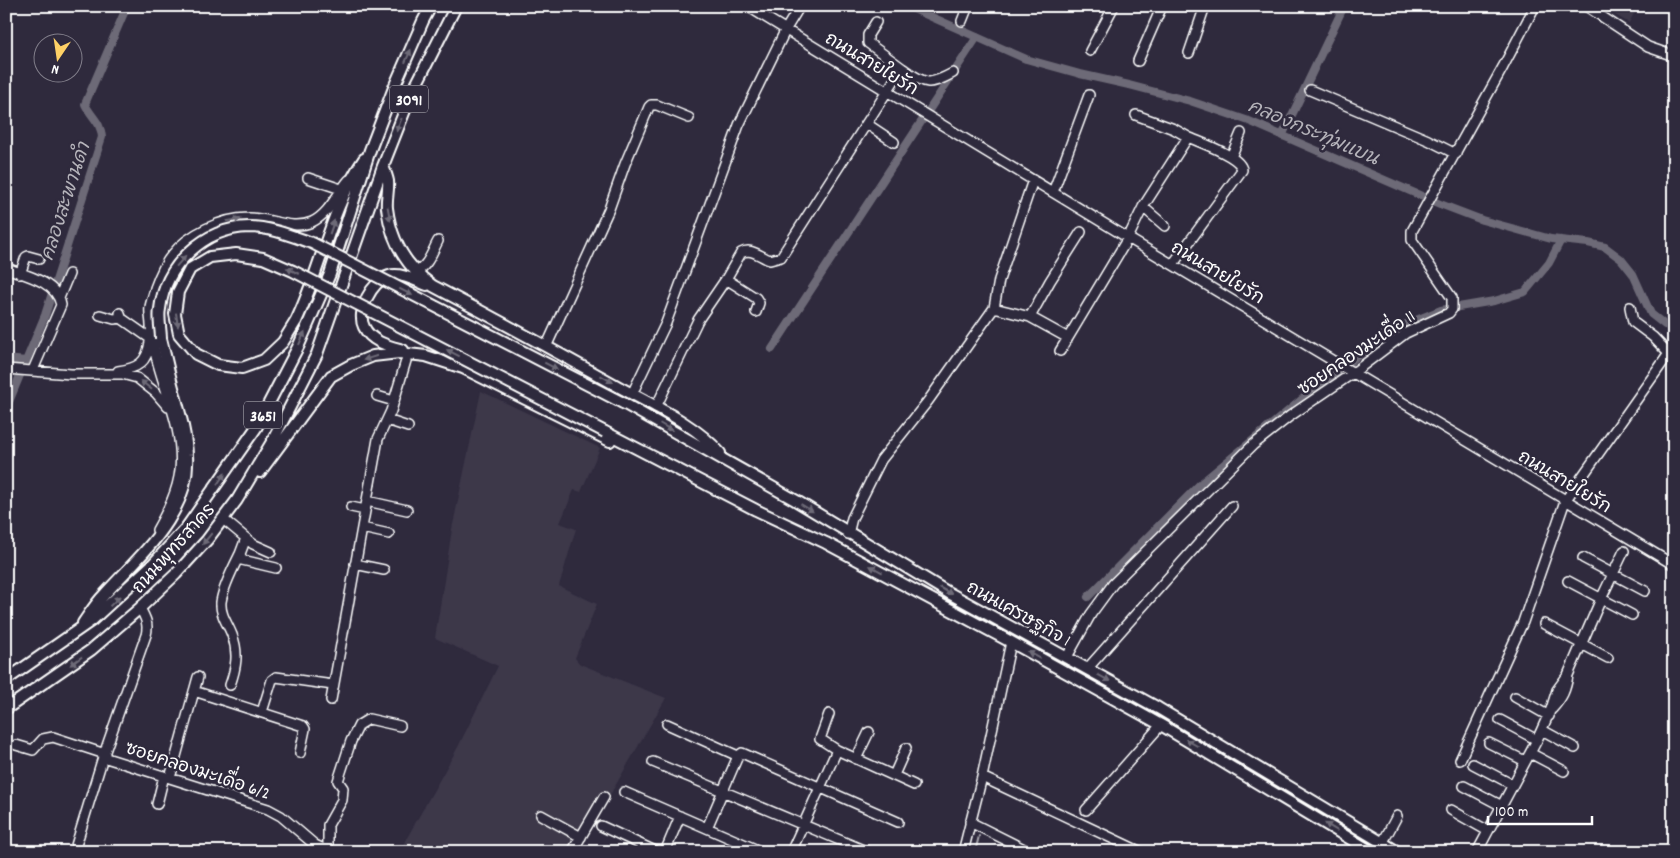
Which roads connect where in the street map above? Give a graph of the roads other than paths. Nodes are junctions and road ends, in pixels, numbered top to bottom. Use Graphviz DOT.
graph roads {
  1 [pos="431,6"];
  2 [pos="456,6"];
  3 [pos="747,6"];
  4 [pos="800,6"];
  5 [pos="968,6"];
  6 [pos="1114,6"];
  7 [pos="1162,6"];
  8 [pos="1205,6"];
  9 [pos="1535,6"];
  10 [pos="1586,6"];
  11 [pos="962,21"];
  12 [pos="876,22"];
  13 [pos="786,29"];
  14 [pos="1090,51"];
  15 [pos="1189,53"];
  16 [pos="1674,56"];
  17 [pos="1138,61"];
  18 [pos="902,68"];
  19 [pos="953,73"];
  20 [pos="1310,90"];
  21 [pos="887,91"];
  22 [pos="1089,95"];
  23 [pos="1136,115"];
  24 [pos="689,118"];
  25 [pos="867,124"];
  26 [pos="1241,133"];
  27 [pos="1188,137"];
  28 [pos="894,142"];
  29 [pos="370,150"];
  30 [pos="1456,154"];
  31 [pos="1230,156"];
  32 [pos="383,166"];
  33 [pos="353,175"];
  34 [pos="308,178"];
  35 [pos="1033,180"];
  36 [pos="341,189"];
  37 [pos="1053,192"];
  38 [pos="1143,207"];
  39 [pos="1165,226"];
  40 [pos="1081,232"];
  41 [pos="1128,238"];
  42 [pos="438,241"];
  43 [pos="39,259"];
  44 [pos="1173,264"];
  45 [pos="6,268"];
  46 [pos="416,272"];
  47 [pos="20,274"];
  48 [pos="69,274"];
  49 [pos="726,280"];
  50 [pos="448,294"];
  51 [pos="60,298"];
  52 [pos="1630,307"];
  53 [pos="994,308"];
  54 [pos="756,312"];
  55 [pos="100,316"];
  56 [pos="1030,317"];
  57 [pos="154,337"];
  58 [pos="1068,338"];
  59 [pos="547,345"];
  60 [pos="1060,351"];
  61 [pos="408,354"];
  62 [pos="426,356"];
  63 [pos="1671,357"];
  64 [pos="6,369"];
  65 [pos="33,370"];
  66 [pos="108,373"];
  67 [pos="1353,373"];
  68 [pos="632,394"];
  69 [pos="377,396"];
  70 [pos="394,401"];
  71 [pos="656,407"];
  72 [pos="173,416"];
  73 [pos="387,420"];
  74 [pos="408,427"];
  75 [pos="727,461"];
  76 [pos="704,483"];
  77 [pos="237,500"];
  78 [pos="1565,501"];
  79 [pos="366,505"];
  80 [pos="1232,506"];
  81 [pos="351,507"];
  82 [pos="407,510"];
  83 [pos="223,519"];
  84 [pos="362,528"];
  85 [pos="389,534"];
  86 [pos="848,534"];
  87 [pos="246,538"];
  88 [pos="148,548"];
  89 [pos="1624,551"];
  90 [pos="271,552"];
  91 [pos="240,554"];
  92 [pos="1583,558"];
  93 [pos="356,564"];
  94 [pos="1674,565"];
  95 [pos="276,568"];
  96 [pos="384,570"];
  97 [pos="1613,573"];
  98 [pos="1568,581"];
  99 [pos="1645,591"];
  100 [pos="1601,599"];
  101 [pos="140,608"];
  102 [pos="1632,615"];
  103 [pos="1544,624"];
  104 [pos="77,632"];
  105 [pos="1011,642"];
  106 [pos="1581,643"];
  107 [pos="1067,657"];
  108 [pos="1608,658"];
  109 [pos="1087,669"];
  110 [pos="198,677"];
  111 [pos="6,680"];
  112 [pos="230,685"];
  113 [pos="333,685"];
  114 [pos="194,691"];
  115 [pos="1515,697"];
  116 [pos="331,700"];
  117 [pos="1158,708"];
  118 [pos="6,709"];
  119 [pos="262,712"];
  120 [pos="1550,712"];
  121 [pos="829,714"];
  122 [pos="1152,719"];
  123 [pos="1500,720"];
  124 [pos="667,724"];
  125 [pos="1161,725"];
  126 [pos="400,726"];
  127 [pos="1542,730"];
  128 [pos="868,732"];
  129 [pos="1537,740"];
  130 [pos="1489,742"];
  131 [pos="16,745"];
  132 [pos="906,748"];
  133 [pos="1575,748"];
  134 [pos="837,750"];
  135 [pos="300,753"];
  136 [pos="104,755"];
  137 [pos="738,756"];
  138 [pos="1528,757"];
  139 [pos="856,759"];
  140 [pos="1460,760"];
  141 [pos="653,762"];
  142 [pos="1473,764"];
  143 [pos="1564,771"];
  144 [pos="894,775"];
  145 [pos="167,777"];
  146 [pos="982,777"];
  147 [pos="1513,784"];
  148 [pos="914,785"];
  149 [pos="1464,786"];
  150 [pos="820,788"];
  151 [pos="722,791"];
  152 [pos="624,792"];
  153 [pos="604,796"];
  154 [pos="157,804"];
  155 [pos="1502,806"];
  156 [pos="1086,810"];
  157 [pos="1451,810"];
  158 [pos="541,815"];
  159 [pos="680,816"];
  160 [pos="1397,816"];
  161 [pos="898,822"];
  162 [pos="970,822"];
  163 [pos="803,825"];
  164 [pos="601,826"];
  165 [pos="706,828"];
  166 [pos="1488,831"];
  167 [pos="581,837"];
  168 [pos="1383,842"];
  169 [pos="329,851"];
  170 [pos="74,852"];
  171 [pos="572,852"];
  172 [pos="657,852"];
  173 [pos="665,852"];
  174 [pos="762,852"];
  175 [pos="791,852"];
  176 [pos="868,852"];
  177 [pos="963,852"];
  178 [pos="1030,852"];
  179 [pos="1141,852"];
  180 [pos="1372,852"];
  181 [pos="1398,852"];
  182 [pos="1477,852"];
  29 -- 1 [label="main road, 3091, one-way"];
  2 -- 32 [label="main road, 3091, one-way"];
  3 -- 13 [label="street, ถนนสายใยรัก"];
  4 -- 13 [label="street"];
  5 -- 11 [label="street"];
  6 -- 14 [label="street"];
  7 -- 17 [label="street"];
  8 -- 15 [label="street"];
  9 -- 30 [label="street, ซอยคลองมะเดื่อ 11"];
  10 -- 16 [label="street"];
  12 -- 18 [label="street"];
  13 -- 21 [label="street, ถนนสายใยรัก"];
  13 -- 68 [label="street"];
  18 -- 19 [label="street"];
  18 -- 21 [label="street"];
  20 -- 30 [label="street"];
  21 -- 25 [label="street"];
  21 -- 35 [label="street, ถนนสายใยรัก"];
  22 -- 37 [label="street"];
  23 -- 27 [label="street"];
  24 -- 59 [label="street"];
  25 -- 28 [label="street"];
  25 -- 49 [label="street"];
  26 -- 31 [label="street"];
  27 -- 31 [label="street"];
  27 -- 38 [label="street"];
  29 -- 33 [label="main road, 3091"];
  104 -- 29 [label="main road, ถนนพุทธสาคร / 3651, one-way"];
  30 -- 67 [label="street, ซอยคลองมะเดื่อ 11"];
  31 -- 44 [label="street"];
  32 -- 46 [label="main road, one-way"];
  32 -- 77 [label="main road, ถนนพุทธสาคร / 3651"];
  33 -- 36 [label="street"];
  76 -- 33 [label="main road, ถนนเศรษฐกิจ 1 / 3091, one-way, bridge"];
  34 -- 36 [label="street"];
  35 -- 37 [label="street, ถนนสายใยรัก"];
  35 -- 53 [label="street"];
  57 -- 36 [label="street, one-way"];
  37 -- 41 [label="street, ถนนสายใยรัก"];
  38 -- 39 [label="street"];
  38 -- 41 [label="street"];
  40 -- 56 [label="street"];
  41 -- 44 [label="street, ถนนสายใยรัก"];
  41 -- 58 [label="street"];
  42 -- 46 [label="street"];
  43 -- 47 [label="street"];
  44 -- 67 [label="street, ถนนสายใยรัก"];
  45 -- 47 [label="street"];
  46 -- 50 [label="main road"];
  47 -- 51 [label="street"];
  48 -- 51 [label="street"];
  49 -- 54 [label="street"];
  49 -- 71 [label="street"];
  50 -- 59 [label="main road"];
  50 -- 62 [label="main road"];
  51 -- 65 [label="street"];
  52 -- 63 [label="street"];
  53 -- 56 [label="street"];
  53 -- 86 [label="street"];
  55 -- 57 [label="street"];
  56 -- 58 [label="street"];
  57 -- 66 [label="street"];
  57 -- 72 [label="street"];
  57 -- 75 [label="main road, ถนนเศรษฐกิจ 1, one-way, bridge"];
  57 -- 88 [label="main road, ถนนเศรษฐกิจ 1"];
  58 -- 60 [label="street"];
  59 -- 68 [label="main road, one-way"];
  61 -- 62 [label="main road"];
  61 -- 70 [label="street"];
  61 -- 77 [label="main road, one-way"];
  62 -- 76 [label="main road"];
  63 -- 78 [label="street"];
  64 -- 65 [label="street"];
  65 -- 66 [label="street"];
  72 -- 66 [label="street, one-way"];
  67 -- 78 [label="street, ถนนสายใยรัก"];
  67 -- 107 [label="street, ซอยคลองมะเดื่อ 11"];
  68 -- 71 [label="main road"];
  69 -- 70 [label="street"];
  70 -- 73 [label="street"];
  71 -- 75 [label="main road"];
  72 -- 88 [label="street"];
  73 -- 74 [label="street"];
  73 -- 79 [label="street"];
  75 -- 86 [label="main road, ถนนเศรษฐกิจ 1, one-way"];
  105 -- 76 [label="main road, ถนนเศรษฐกิจ 1 / 3091, one-way"];
  77 -- 83 [label="main road, ถนนพุทธสาคร / 3651"];
  78 -- 94 [label="street, ถนนสายใยรัก"];
  78 -- 140 [label="street"];
  79 -- 81 [label="street"];
  79 -- 82 [label="street"];
  79 -- 84 [label="street"];
  80 -- 109 [label="street"];
  83 -- 87 [label="street"];
  83 -- 101 [label="main road, ถนนพุทธสาคร / 3651, one-way"];
  84 -- 85 [label="street"];
  84 -- 93 [label="street"];
  86 -- 107 [label="main road, ถนนเศรษฐกิจ 1, one-way"];
  87 -- 90 [label="street"];
  87 -- 91 [label="street"];
  88 -- 104 [label="main road, ถนนเศรษฐกิจ 1"];
  89 -- 97 [label="street"];
  91 -- 95 [label="street"];
  91 -- 112 [label="street"];
  92 -- 97 [label="street"];
  93 -- 96 [label="street"];
  93 -- 113 [label="street"];
  97 -- 99 [label="street"];
  97 -- 100 [label="street"];
  98 -- 100 [label="street"];
  100 -- 102 [label="street"];
  100 -- 106 [label="street"];
  101 -- 118 [label="main road, ถนนพุทธสาคร / 3651, one-way"];
  101 -- 136 [label="street"];
  103 -- 106 [label="street"];
  104 -- 111 [label="main road, ถนนพุทธสาคร / 3651"];
  122 -- 105 [label="main road, ถนนเศรษฐกิจ 1 / 3091, one-way"];
  105 -- 146 [label="street"];
  106 -- 108 [label="street"];
  106 -- 120 [label="street"];
  107 -- 109 [label="main road, ถนนเศรษฐกิจ 1"];
  109 -- 117 [label="main road, ถนนเศรษฐกิจ 1, one-way"];
  110 -- 114 [label="street"];
  113 -- 116 [label="street"];
  113 -- 119 [label="street"];
  114 -- 119 [label="street"];
  114 -- 145 [label="street"];
  115 -- 120 [label="street"];
  117 -- 122 [label="main road"];
  117 -- 168 [label="main road, ถนนเศรษฐกิจ 1"];
  119 -- 135 [label="street"];
  120 -- 127 [label="street"];
  121 -- 134 [label="street"];
  122 -- 125 [label="main road, ถนนเศรษฐกิจ 1 / 3091"];
  123 -- 129 [label="street"];
  124 -- 137 [label="street"];
  125 -- 156 [label="street"];
  180 -- 125 [label="main road, ถนนเศรษฐกิจ 1 / 3091, one-way"];
  126 -- 169 [label="street"];
  127 -- 129 [label="street"];
  127 -- 133 [label="street"];
  128 -- 139 [label="street"];
  129 -- 138 [label="street"];
  130 -- 138 [label="street"];
  131 -- 136 [label="street, ซอยคลองมะเดื่อ 6/2"];
  132 -- 144 [label="street"];
  134 -- 139 [label="street"];
  134 -- 150 [label="street"];
  136 -- 145 [label="street, ซอยคลองมะเดื่อ 6/2"];
  136 -- 170 [label="street"];
  137 -- 150 [label="street"];
  137 -- 151 [label="street"];
  138 -- 143 [label="street"];
  138 -- 147 [label="street"];
  139 -- 144 [label="street"];
  141 -- 151 [label="street"];
  142 -- 147 [label="street"];
  144 -- 148 [label="street"];
  145 -- 154 [label="street"];
  145 -- 169 [label="street, ซอยคลองมะเดื่อ 6/2"];
  146 -- 162 [label="street"];
  146 -- 179 [label="street"];
  147 -- 155 [label="street"];
  149 -- 155 [label="street"];
  150 -- 161 [label="street"];
  150 -- 163 [label="street"];
  151 -- 163 [label="street"];
  151 -- 165 [label="street"];
  152 -- 159 [label="street"];
  153 -- 167 [label="street"];
  155 -- 166 [label="street"];
  157 -- 166 [label="street"];
  158 -- 167 [label="street"];
  159 -- 165 [label="street"];
  159 -- 173 [label="street"];
  160 -- 168 [label="street"];
  162 -- 177 [label="street"];
  162 -- 178 [label="street"];
  163 -- 175 [label="street"];
  163 -- 176 [label="street"];
  164 -- 172 [label="street"];
  165 -- 174 [label="street"];
  166 -- 182 [label="street"];
  167 -- 171 [label="street"];
  168 -- 181 [label="main road, ถนนเศรษฐกิจ 1"];
}
